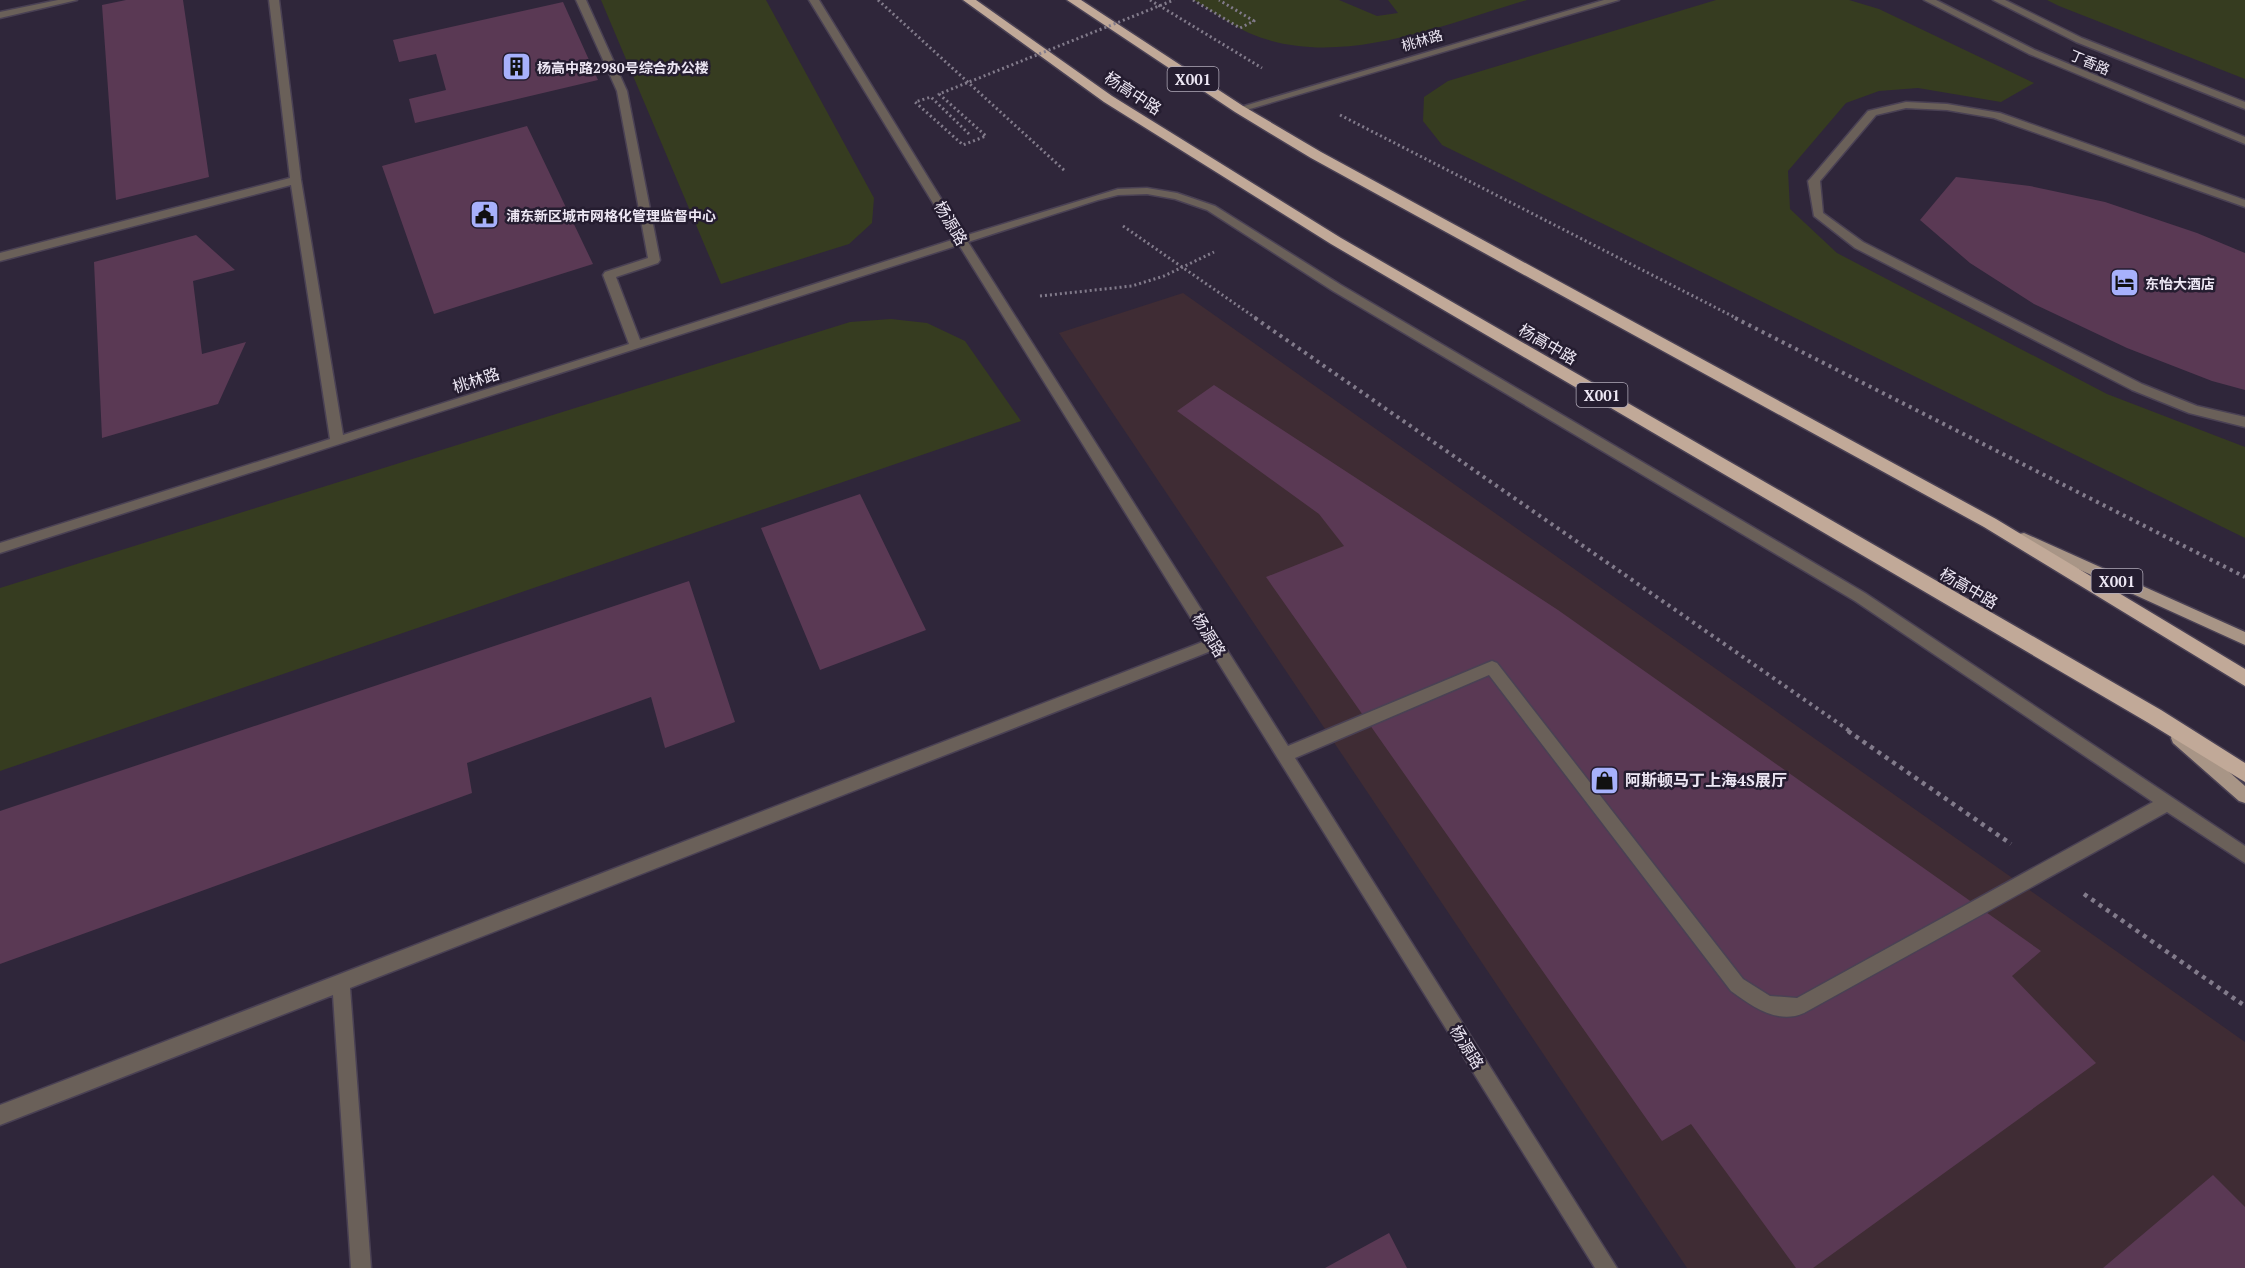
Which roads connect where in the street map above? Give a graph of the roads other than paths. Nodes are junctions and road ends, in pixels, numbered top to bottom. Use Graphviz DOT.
graph roads {
  1 [pos="72,0"];
  2 [pos="274,0"];
  3 [pos="581,0"];
  4 [pos="814,0"];
  5 [pos="969,0"];
  6 [pos="1073,0"];
  7 [pos="1614,0"];
  8 [pos="1929,0"];
  9 [pos="1998,0"];
  10 [pos="0,15"];
  11 [pos="2245,106"];
  12 [pos="1239,109"];
  13 [pos="2245,141"];
  14 [pos="296,180"];
  15 [pos="2245,204"];
  16 [pos="961,240"];
  17 [pos="0,257"];
  18 [pos="636,346"];
  19 [pos="2245,422"];
  20 [pos="337,442"];
  21 [pos="1990,523"];
  22 [pos="0,548"];
  23 [pos="2245,639"];
  24 [pos="1214,644"];
  25 [pos="2245,678"];
  26 [pos="2154,716"];
  27 [pos="1284,755"];
  28 [pos="2245,773"];
  29 [pos="2245,796"];
  30 [pos="2167,803"];
  31 [pos="2245,855"];
  32 [pos="341,982"];
  33 [pos="0,1115"];
  34 [pos="361,1268"];
  35 [pos="1607,1268"];
  1 -- 10 [label="street"];
  2 -- 14 [label="street"];
  3 -- 18 [label="street"];
  4 -- 16 [label="street, 杨源路"];
  5 -- 26 [label="highway, 杨高中路 / X001"];
  6 -- 12 [label="highway, X001"];
  7 -- 12 [label="street, 桃林路"];
  8 -- 13 [label="street, 丁香路"];
  9 -- 11 [label="street, 丁香路"];
  12 -- 21 [label="highway, X001"];
  14 -- 17 [label="street"];
  14 -- 20 [label="street"];
  15 -- 19 [label="street"];
  16 -- 18 [label="street, 桃林路"];
  16 -- 24 [label="street, 杨源路"];
  16 -- 30 [label="street, X001"];
  18 -- 20 [label="street, 桃林路"];
  20 -- 22 [label="street, 桃林路"];
  21 -- 23 [label="main road, X001"];
  21 -- 25 [label="highway, X001"];
  24 -- 27 [label="street, 杨源路"];
  24 -- 32 [label="street"];
  26 -- 28 [label="highway, 杨高中路 / X001"];
  26 -- 29 [label="main road, 杨高中路 / X001"];
  27 -- 30 [label="street"];
  27 -- 35 [label="street, 杨源路"];
  30 -- 31 [label="street, X001"];
  32 -- 33 [label="street"];
  32 -- 34 [label="street"];
}
